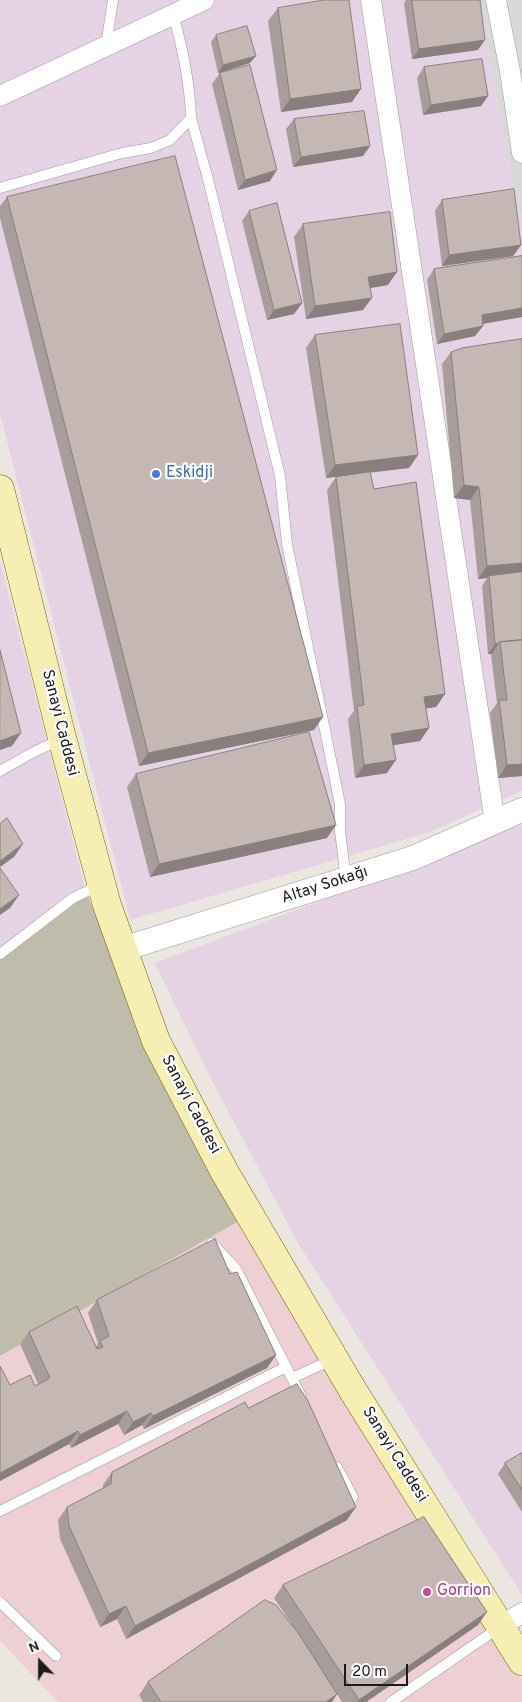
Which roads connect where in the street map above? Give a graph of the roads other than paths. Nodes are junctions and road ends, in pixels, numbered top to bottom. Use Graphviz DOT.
graph roads {
  1 [pos="113,0"];
  2 [pos="204,0"];
  3 [pos="371,0"];
  4 [pos="496,0"];
  5 [pos="173,14"];
  6 [pos="106,46"];
  7 [pos="516,70"];
  8 [pos="0,96"];
  9 [pos="191,118"];
  10 [pos="522,153"];
  11 [pos="0,188"];
  12 [pos="0,488"];
  13 [pos="62,738"];
  14 [pos="0,771"];
  15 [pos="522,810"];
  16 [pos="495,822"];
  17 [pos="346,880"];
  18 [pos="102,884"];
  19 [pos="123,949"];
  20 [pos="0,954"];
  21 [pos="211,1242"];
  22 [pos="334,1358"];
  23 [pos="286,1367"];
  24 [pos="292,1378"];
  25 [pos="305,1404"];
  26 [pos="331,1455"];
  27 [pos="352,1497"];
  28 [pos="0,1512"];
  29 [pos="0,1602"];
  30 [pos="511,1620"];
  31 [pos="56,1656"];
  32 [pos="522,1660"];
  33 [pos="391,1702"];
  1 -- 6 [label="lane"];
  2 -- 5 [label="street"];
  3 -- 16 [label="street"];
  4 -- 7 [label="street"];
  5 -- 6 [label="street"];
  5 -- 9 [label="lane"];
  6 -- 8 [label="street"];
  7 -- 10 [label="street"];
  9 -- 11 [label="lane"];
  9 -- 17 [label="lane"];
  12 -- 13 [label="main road, Sanayi Caddesi"];
  13 -- 14 [label="lane"];
  13 -- 18 [label="main road, Sanayi Caddesi"];
  15 -- 16 [label="street, Altay Sokağı"];
  16 -- 17 [label="street, Altay Sokağı"];
  17 -- 19 [label="street, Altay Sokağı"];
  18 -- 19 [label="main road, Sanayi Caddesi"];
  18 -- 20 [label="lane"];
  19 -- 22 [label="main road, Sanayi Caddesi"];
  21 -- 23 [label="lane"];
  22 -- 24 [label="lane"];
  22 -- 30 [label="main road, Sanayi Caddesi"];
  23 -- 24 [label="lane"];
  23 -- 28 [label="lane"];
  24 -- 25 [label="lane"];
  26 -- 27 [label="lane"];
  29 -- 31 [label="lane"];
  30 -- 32 [label="main road, Sanayi Caddesi"];
  30 -- 33 [label="lane"];
}
